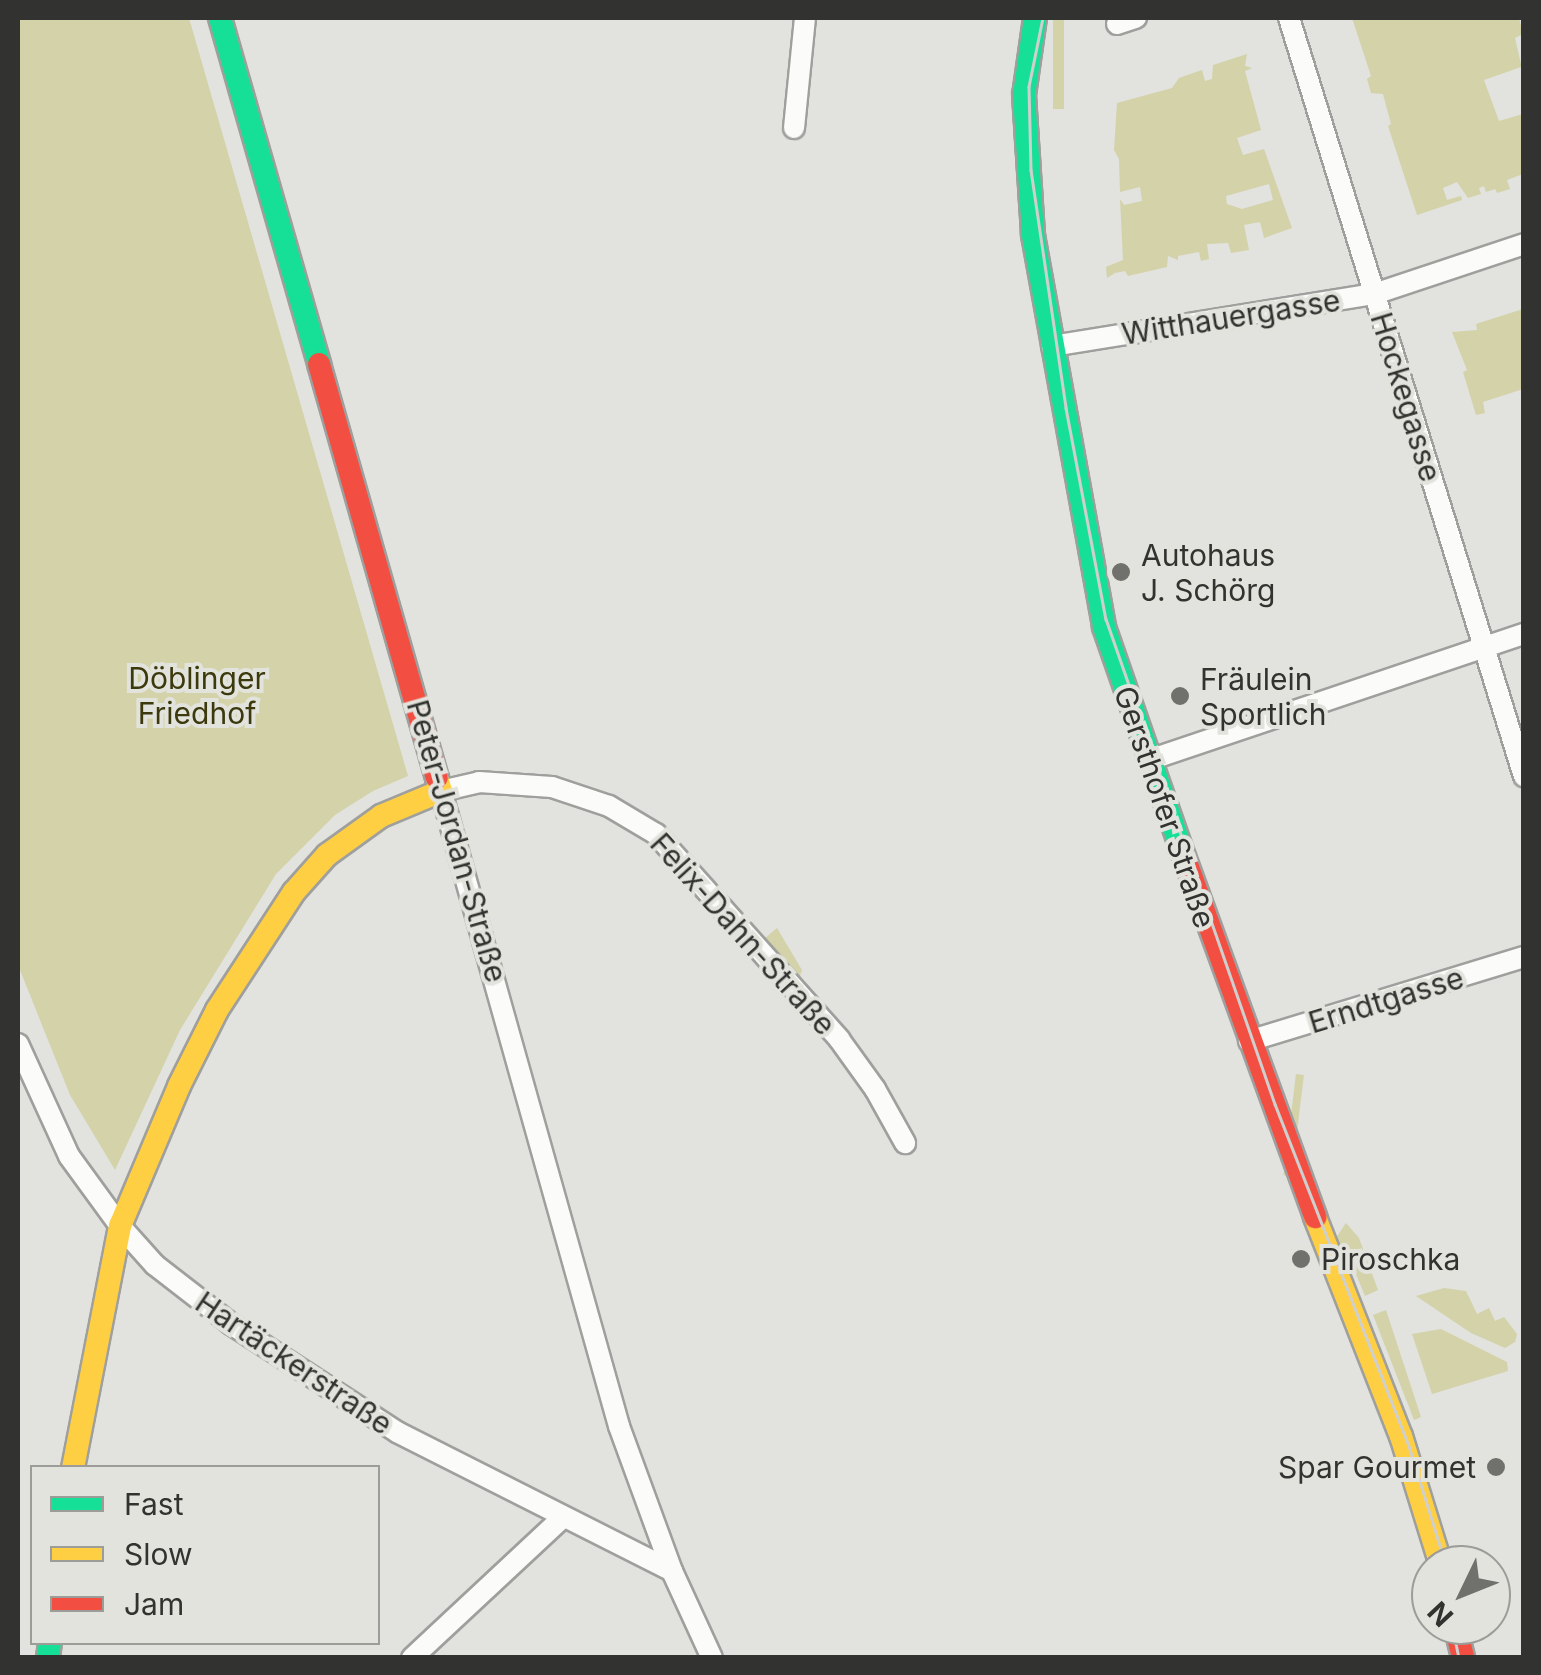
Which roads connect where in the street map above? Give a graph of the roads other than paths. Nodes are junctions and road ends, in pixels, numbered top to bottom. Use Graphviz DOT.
graph roads {
  1 [pos="220,18"];
  2 [pos="805,18"];
  3 [pos="1035,18"];
  4 [pos="1289,18"];
  5 [pos="794,128"];
  6 [pos="1524,244"];
  7 [pos="1374,294"];
  8 [pos="1052,346"];
  9 [pos="1524,634"];
  10 [pos="1484,648"];
  11 [pos="1149,760"];
  12 [pos="1524,776"];
  13 [pos="441,791"];
  14 [pos="1524,957"];
  15 [pos="1249,1042"];
  16 [pos="18,1044"];
  17 [pos="905,1143"];
  18 [pos="120,1226"];
  19 [pos="74,1465"];
  20 [pos="561,1519"];
  21 [pos="1435,1545"];
  22 [pos="672,1572"];
  23 [pos="412,1658"];
  24 [pos="712,1658"];
  1 -- 13 [label="street, Peter-Jordan-Straße"];
  2 -- 5 [label="street"];
  3 -- 8 [label="street, Gersthofer Straße"];
  4 -- 7 [label="street, Hockegasse"];
  6 -- 7 [label="street, Witthauergasse"];
  7 -- 8 [label="street, Witthauergasse"];
  7 -- 10 [label="street, Hockegasse"];
  8 -- 11 [label="street, Gersthofer Straße"];
  9 -- 10 [label="street"];
  10 -- 11 [label="street"];
  10 -- 12 [label="street, Hockegasse"];
  11 -- 15 [label="street, Gersthofer Straße"];
  13 -- 17 [label="street, Felix-Dahn-Straße"];
  13 -- 18 [label="street, Felix-Dahn-Straße"];
  13 -- 22 [label="street, Peter-Jordan-Straße"];
  14 -- 15 [label="street, Erndtgasse"];
  15 -- 21 [label="street, Gersthofer Straße"];
  16 -- 18 [label="street, Hartäckerstraße"];
  18 -- 19 [label="street, Felix-Dahn-Straße"];
  18 -- 20 [label="street, Hartäckerstraße"];
  20 -- 22 [label="street, Hartäckerstraße"];
  20 -- 23 [label="street"];
  22 -- 24 [label="street, Peter-Jordan-Straße"];
}
